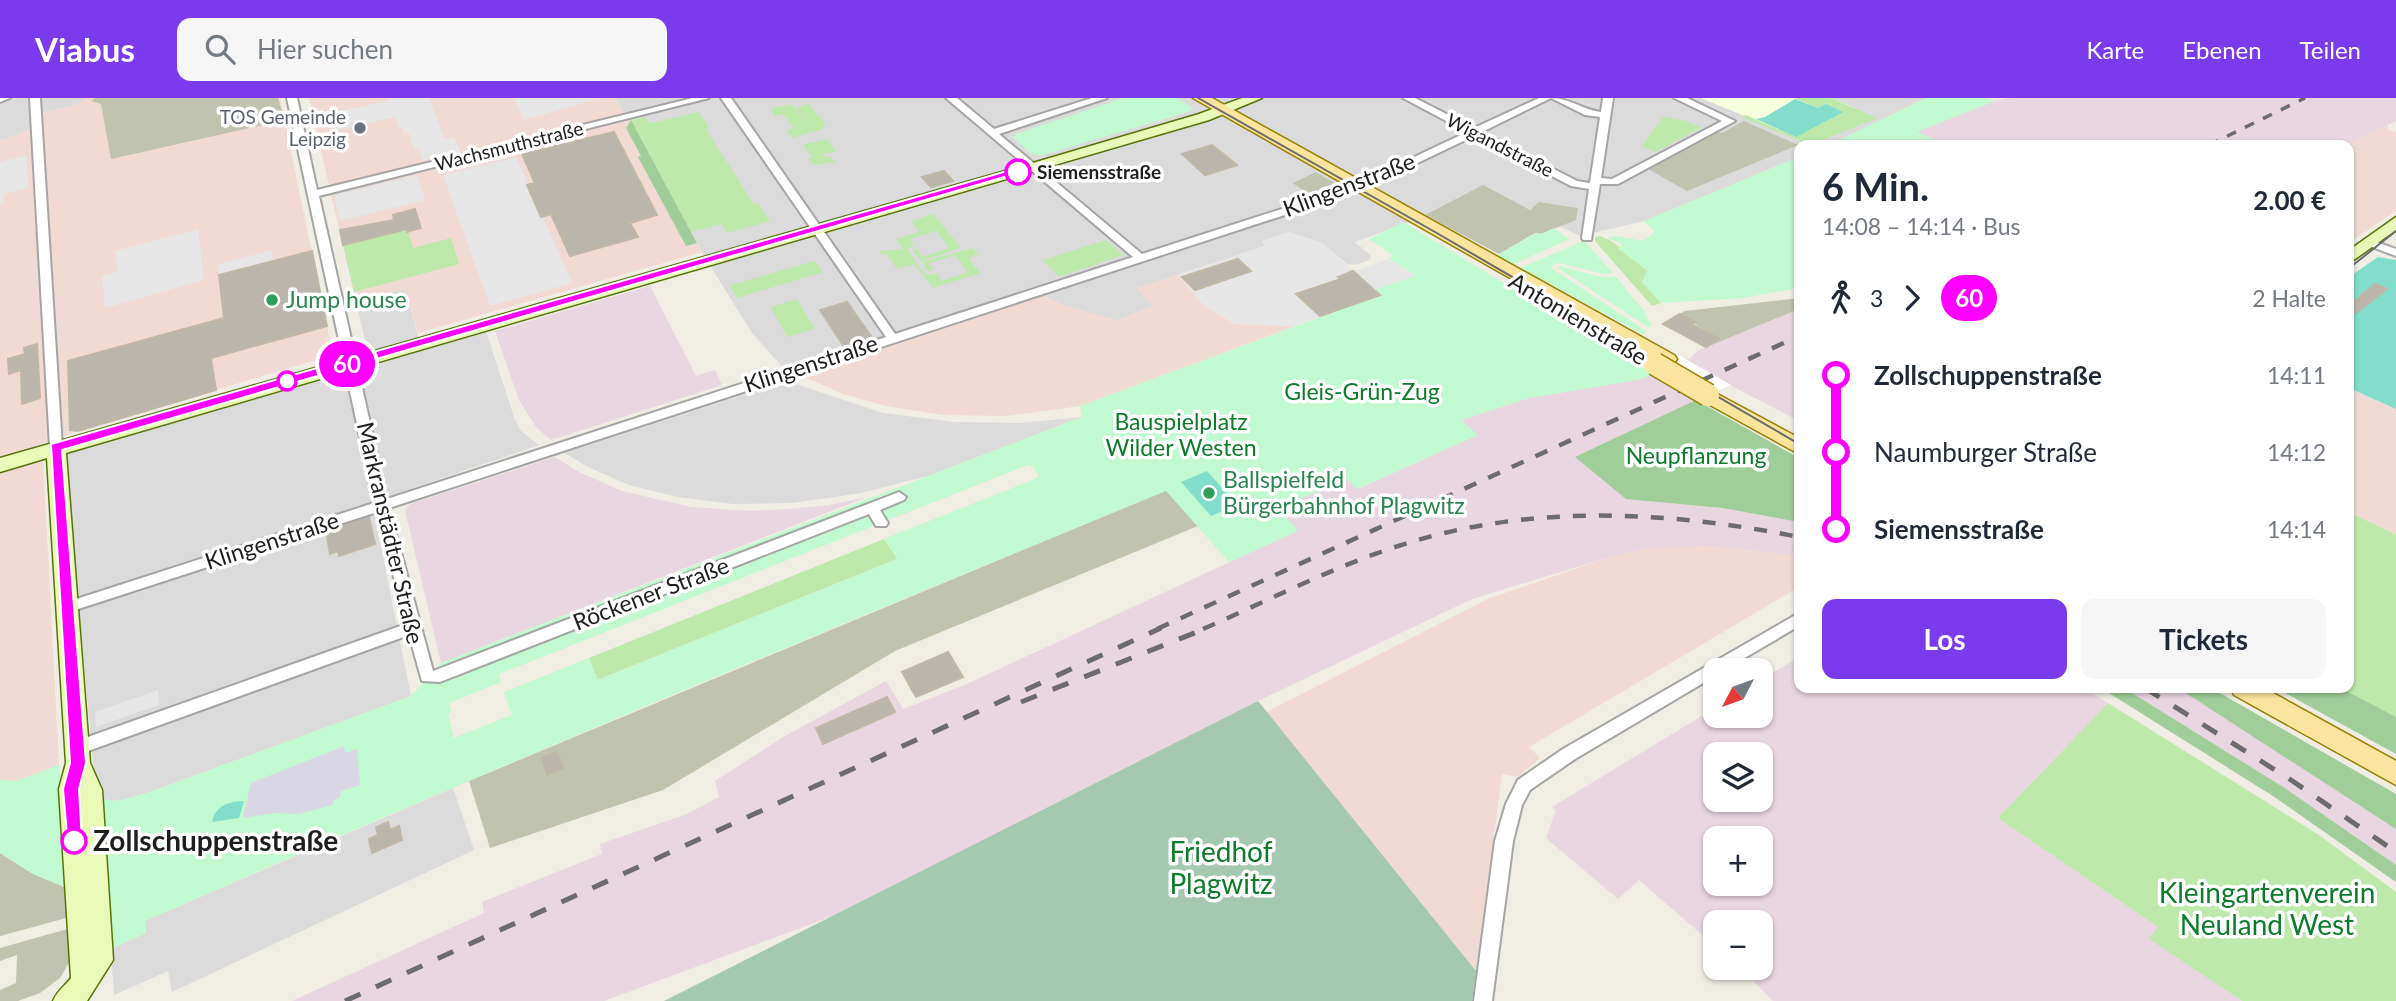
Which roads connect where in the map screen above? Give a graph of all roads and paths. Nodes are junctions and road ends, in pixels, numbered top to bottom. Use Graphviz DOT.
graph roads {
  1 [pos="35,98"];
  2 [pos="292,98"];
  3 [pos="704,98"];
  4 [pos="726,98"];
  5 [pos="951,98"];
  6 [pos="1102,98"];
  7 [pos="1201,98"];
  8 [pos="1255,98"];
  9 [pos="1408,98"];
  10 [pos="1546,98"];
  11 [pos="1556,98"];
  12 [pos="1608,98"];
  13 [pos="1679,98"];
  14 [pos="1223,111"];
  15 [pos="1606,115"];
  16 [pos="992,133"];
  17 [pos="1475,133"];
  18 [pos="1031,168"];
  19 [pos="1595,183"];
  20 [pos="1359,187"];
  21 [pos="313,194"];
  22 [pos="2396,222"];
  23 [pos="818,228"];
  24 [pos="1587,238"];
  25 [pos="2368,242"];
  26 [pos="2396,253"];
  27 [pos="2354,254"];
  28 [pos="1140,258"];
  29 [pos="892,338"];
  30 [pos="351,363"];
  31 [pos="1714,392"];
  32 [pos="1794,431"];
  33 [pos="1794,444"];
  34 [pos="56,447"];
  35 [pos="0,465"];
  36 [pos="899,497"];
  37 [pos="382,506"];
  38 [pos="872,508"];
  39 [pos="881,523"];
  40 [pos="66,608"];
  41 [pos="1794,623"];
  42 [pos="412,628"];
  43 [pos="429,678"];
  44 [pos="2252,693"];
  45 [pos="78,755"];
  46 [pos="2396,774"];
  47 [pos="75,993"];
  48 [pos="1483,1001"];
  1 -- 34 [label="street"];
  2 -- 21 [label="street, Markranstädter Straße"];
  3 -- 21 [label="street, Wachsmuthstraße"];
  4 -- 23 [label="street"];
  5 -- 16 [label="street"];
  6 -- 16 [label="street"];
  7 -- 14 [label="main road, Antonienstraße"];
  8 -- 14 [label="street"];
  9 -- 17 [label="street, Wigandstraße"];
  10 -- 17 [label="street, Klingenstraße"];
  11 -- 15 [label="street"];
  12 -- 15 [label="street"];
  13 -- 19 [label="street"];
  14 -- 18 [label="street"];
  14 -- 20 [label="main road, Antonienstraße"];
  15 -- 19 [label="street"];
  16 -- 18 [label="street"];
  17 -- 19 [label="street, Wigandstraße"];
  17 -- 20 [label="street, Klingenstraße"];
  18 -- 23 [label="street"];
  18 -- 28 [label="street"];
  19 -- 24 [label="street"];
  20 -- 28 [label="street, Klingenstraße"];
  20 -- 31 [label="main road, Antonienstraße, bridge"];
  21 -- 30 [label="street, Markranstädter Straße"];
  22 -- 25 [label="street"];
  23 -- 29 [label="street"];
  23 -- 30 [label="street"];
  25 -- 26 [label="street"];
  25 -- 27 [label="street"];
  28 -- 29 [label="street, Klingenstraße"];
  29 -- 37 [label="street, Klingenstraße"];
  30 -- 34 [label="street"];
  30 -- 37 [label="street, Markranstädter Straße"];
  31 -- 32 [label="main road, Antonienstraße"];
  31 -- 33 [label="main road, Antonienstraße"];
  34 -- 35 [label="street"];
  34 -- 40 [label="street"];
  36 -- 38 [label="street, Röckener Straße"];
  37 -- 40 [label="street, Klingenstraße"];
  37 -- 42 [label="street, Markranstädter Straße"];
  38 -- 39 [label="street"];
  38 -- 43 [label="street, Röckener Straße"];
  40 -- 45 [label="street"];
  41 -- 48 [label="street"];
  42 -- 43 [label="street, Markranstädter Straße"];
  42 -- 45 [label="street"];
  44 -- 46 [label="main road"];
  45 -- 47 [label="street"];
}
